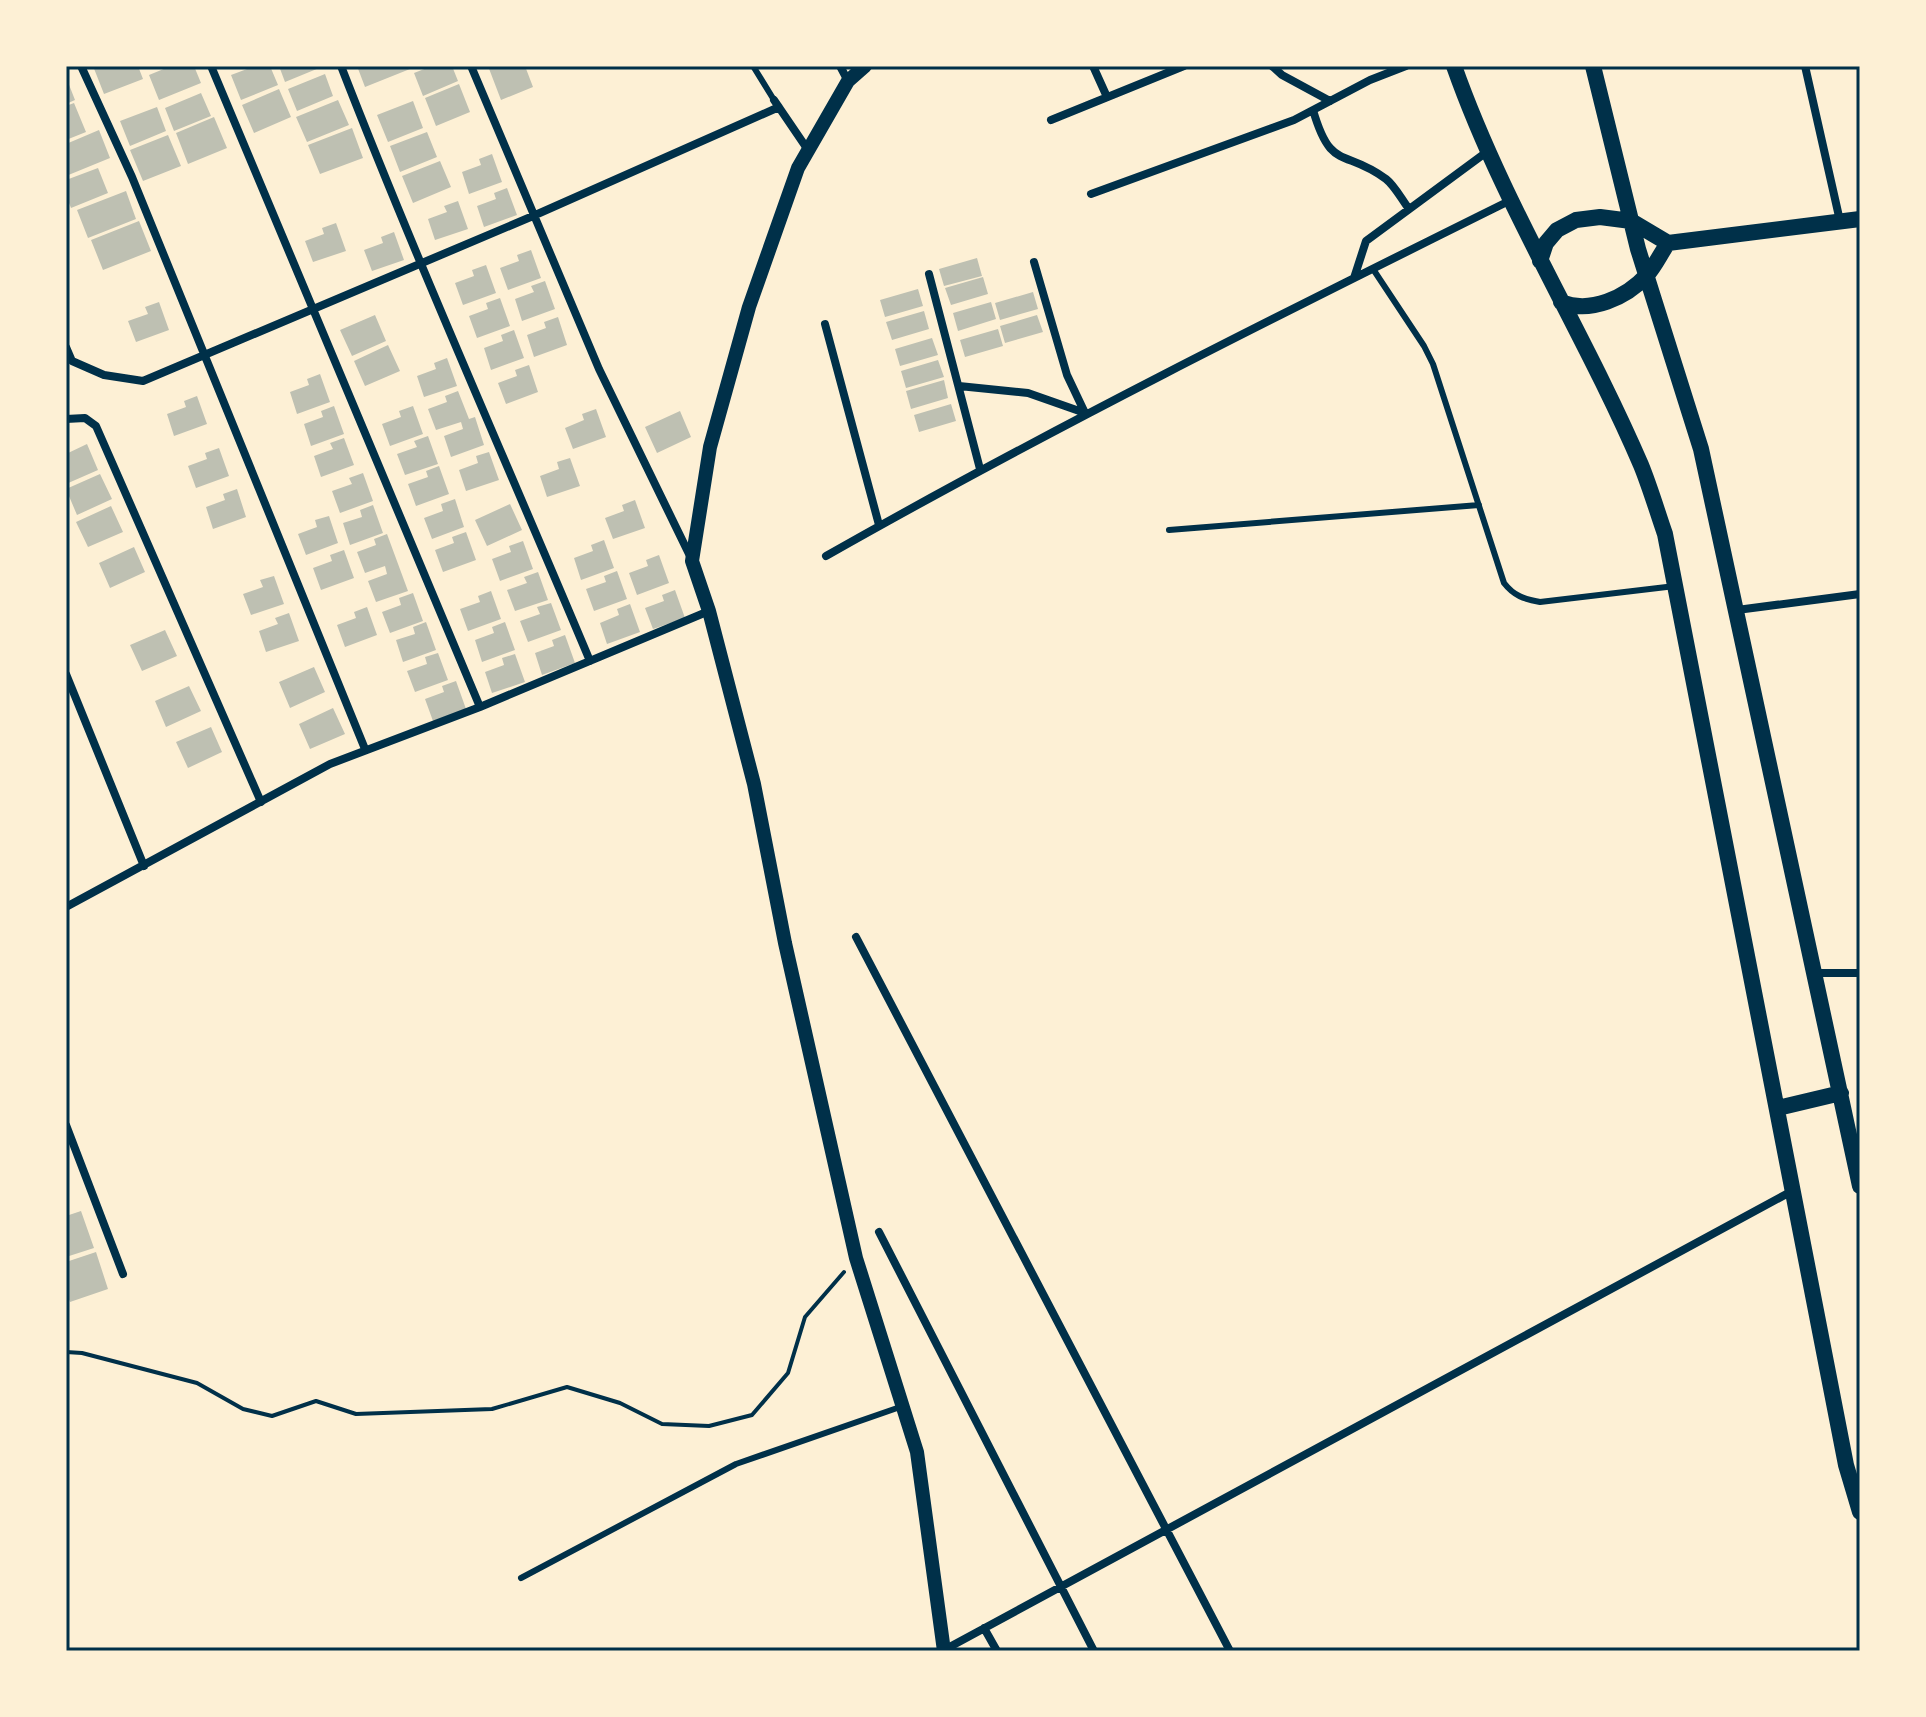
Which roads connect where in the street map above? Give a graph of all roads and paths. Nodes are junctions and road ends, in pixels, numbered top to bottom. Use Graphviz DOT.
graph roads {
  1 [pos="81,66"];
  2 [pos="211,66"];
  3 [pos="341,66"];
  4 [pos="471,66"];
  5 [pos="753,66"];
  6 [pos="840,66"];
  7 [pos="865,66"];
  8 [pos="1093,66"];
  9 [pos="1182,66"];
  10 [pos="1272,66"];
  11 [pos="1406,66"];
  12 [pos="1454,66"];
  13 [pos="1593,66"];
  14 [pos="1805,66"];
  15 [pos="848,81"];
  16 [pos="1107,97"];
  17 [pos="1330,101"];
  18 [pos="777,103"];
  19 [pos="1313,110"];
  20 [pos="1051,120"];
  21 [pos="808,150"];
  22 [pos="1488,151"];
  23 [pos="1091,194"];
  24 [pos="1509,201"];
  25 [pos="1409,209"];
  26 [pos="533,216"];
  27 [pos="1860,219"];
  28 [pos="1631,221"];
  29 [pos="1840,222"];
  30 [pos="1668,243"];
  31 [pos="1540,261"];
  32 [pos="1034,262"];
  33 [pos="420,264"];
  34 [pos="1373,269"];
  35 [pos="929,274"];
  36 [pos="1647,275"];
  37 [pos="1354,278"];
  38 [pos="1561,302"];
  39 [pos="313,309"];
  40 [pos="825,324"];
  41 [pos="66,347"];
  42 [pos="202,355"];
  43 [pos="959,386"];
  44 [pos="1085,413"];
  45 [pos="66,419"];
  46 [pos="980,469"];
  47 [pos="1479,505"];
  48 [pos="879,525"];
  49 [pos="1169,530"];
  50 [pos="826,556"];
  51 [pos="692,561"];
  52 [pos="1675,586"];
  53 [pos="1860,594"];
  54 [pos="1737,610"];
  55 [pos="709,611"];
  56 [pos="590,661"];
  57 [pos="66,674"];
  58 [pos="480,707"];
  59 [pos="365,749"];
  60 [pos="261,802"];
  61 [pos="144,866"];
  62 [pos="66,907"];
  63 [pos="856,937"];
  64 [pos="1815,973"];
  65 [pos="1860,973"];
  66 [pos="1841,1093"];
  67 [pos="1778,1108"];
  68 [pos="66,1125"];
  69 [pos="1860,1186"];
  70 [pos="1794,1190"];
  71 [pos="879,1232"];
  72 [pos="856,1258"];
  73 [pos="123,1274"];
  74 [pos="66,1352"];
  75 [pos="903,1406"];
  76 [pos="1860,1512"];
  77 [pos="1166,1529"];
  78 [pos="521,1578"];
  79 [pos="1061,1586"];
  80 [pos="984,1628"];
  81 [pos="944,1650"];
  82 [pos="997,1651"];
  83 [pos="1094,1651"];
  84 [pos="1230,1651"];
  1 -- 42 [label="street"];
  2 -- 39 [label="street"];
  3 -- 33 [label="street"];
  4 -- 26 [label="street"];
  5 -- 18 [label="lane"];
  6 -- 15 [label="street"];
  7 -- 15 [label="street"];
  8 -- 16 [label="street"];
  9 -- 16 [label="street"];
  10 -- 17 [label="street"];
  11 -- 17 [label="street"];
  12 -- 22 [label="main road"];
  13 -- 28 [label="main road"];
  14 -- 29 [label="street"];
  15 -- 21 [label="street"];
  16 -- 20 [label="street"];
  17 -- 19 [label="street"];
  18 -- 21 [label="street"];
  18 -- 26 [label="street"];
  19 -- 23 [label="street"];
  19 -- 25 [label="street"];
  21 -- 51 [label="street"];
  22 -- 24 [label="main road"];
  22 -- 25 [label="street"];
  24 -- 31 [label="main road"];
  24 -- 34 [label="street"];
  25 -- 37 [label="street"];
  26 -- 33 [label="street"];
  26 -- 51 [label="street"];
  27 -- 29 [label="main road"];
  28 -- 30 [label="main road"];
  28 -- 31 [label="main road"];
  28 -- 36 [label="main road"];
  29 -- 30 [label="main road"];
  30 -- 36 [label="main road"];
  31 -- 38 [label="main road"];
  32 -- 44 [label="street"];
  33 -- 39 [label="street"];
  33 -- 56 [label="street"];
  34 -- 37 [label="street"];
  34 -- 47 [label="lane"];
  35 -- 43 [label="street"];
  36 -- 38 [label="main road"];
  36 -- 54 [label="main road"];
  37 -- 44 [label="street"];
  38 -- 52 [label="main road"];
  39 -- 42 [label="street"];
  39 -- 58 [label="street"];
  40 -- 48 [label="street"];
  41 -- 42 [label="street"];
  42 -- 59 [label="street"];
  43 -- 44 [label="street"];
  43 -- 46 [label="street"];
  44 -- 46 [label="street"];
  45 -- 60 [label="street"];
  46 -- 48 [label="street"];
  47 -- 49 [label="lane"];
  47 -- 52 [label="lane"];
  48 -- 50 [label="street"];
  51 -- 55 [label="street"];
  52 -- 67 [label="main road"];
  53 -- 54 [label="street"];
  54 -- 64 [label="main road"];
  55 -- 56 [label="street"];
  55 -- 72 [label="street"];
  56 -- 58 [label="street"];
  57 -- 61 [label="street"];
  58 -- 59 [label="street"];
  59 -- 60 [label="street"];
  60 -- 61 [label="street"];
  61 -- 62 [label="street"];
  63 -- 77 [label="street"];
  64 -- 65 [label="street"];
  64 -- 66 [label="main road"];
  66 -- 67 [label="main road"];
  66 -- 69 [label="main road"];
  67 -- 70 [label="main road"];
  68 -- 73 [label="street"];
  70 -- 76 [label="main road"];
  70 -- 77 [label="street"];
  71 -- 79 [label="street"];
  72 -- 74 [label="path"];
  72 -- 75 [label="street"];
  75 -- 78 [label="lane"];
  75 -- 81 [label="street"];
  77 -- 79 [label="street"];
  77 -- 84 [label="street"];
  79 -- 80 [label="street"];
  79 -- 83 [label="street"];
  80 -- 81 [label="street"];
  80 -- 82 [label="street"];
}
